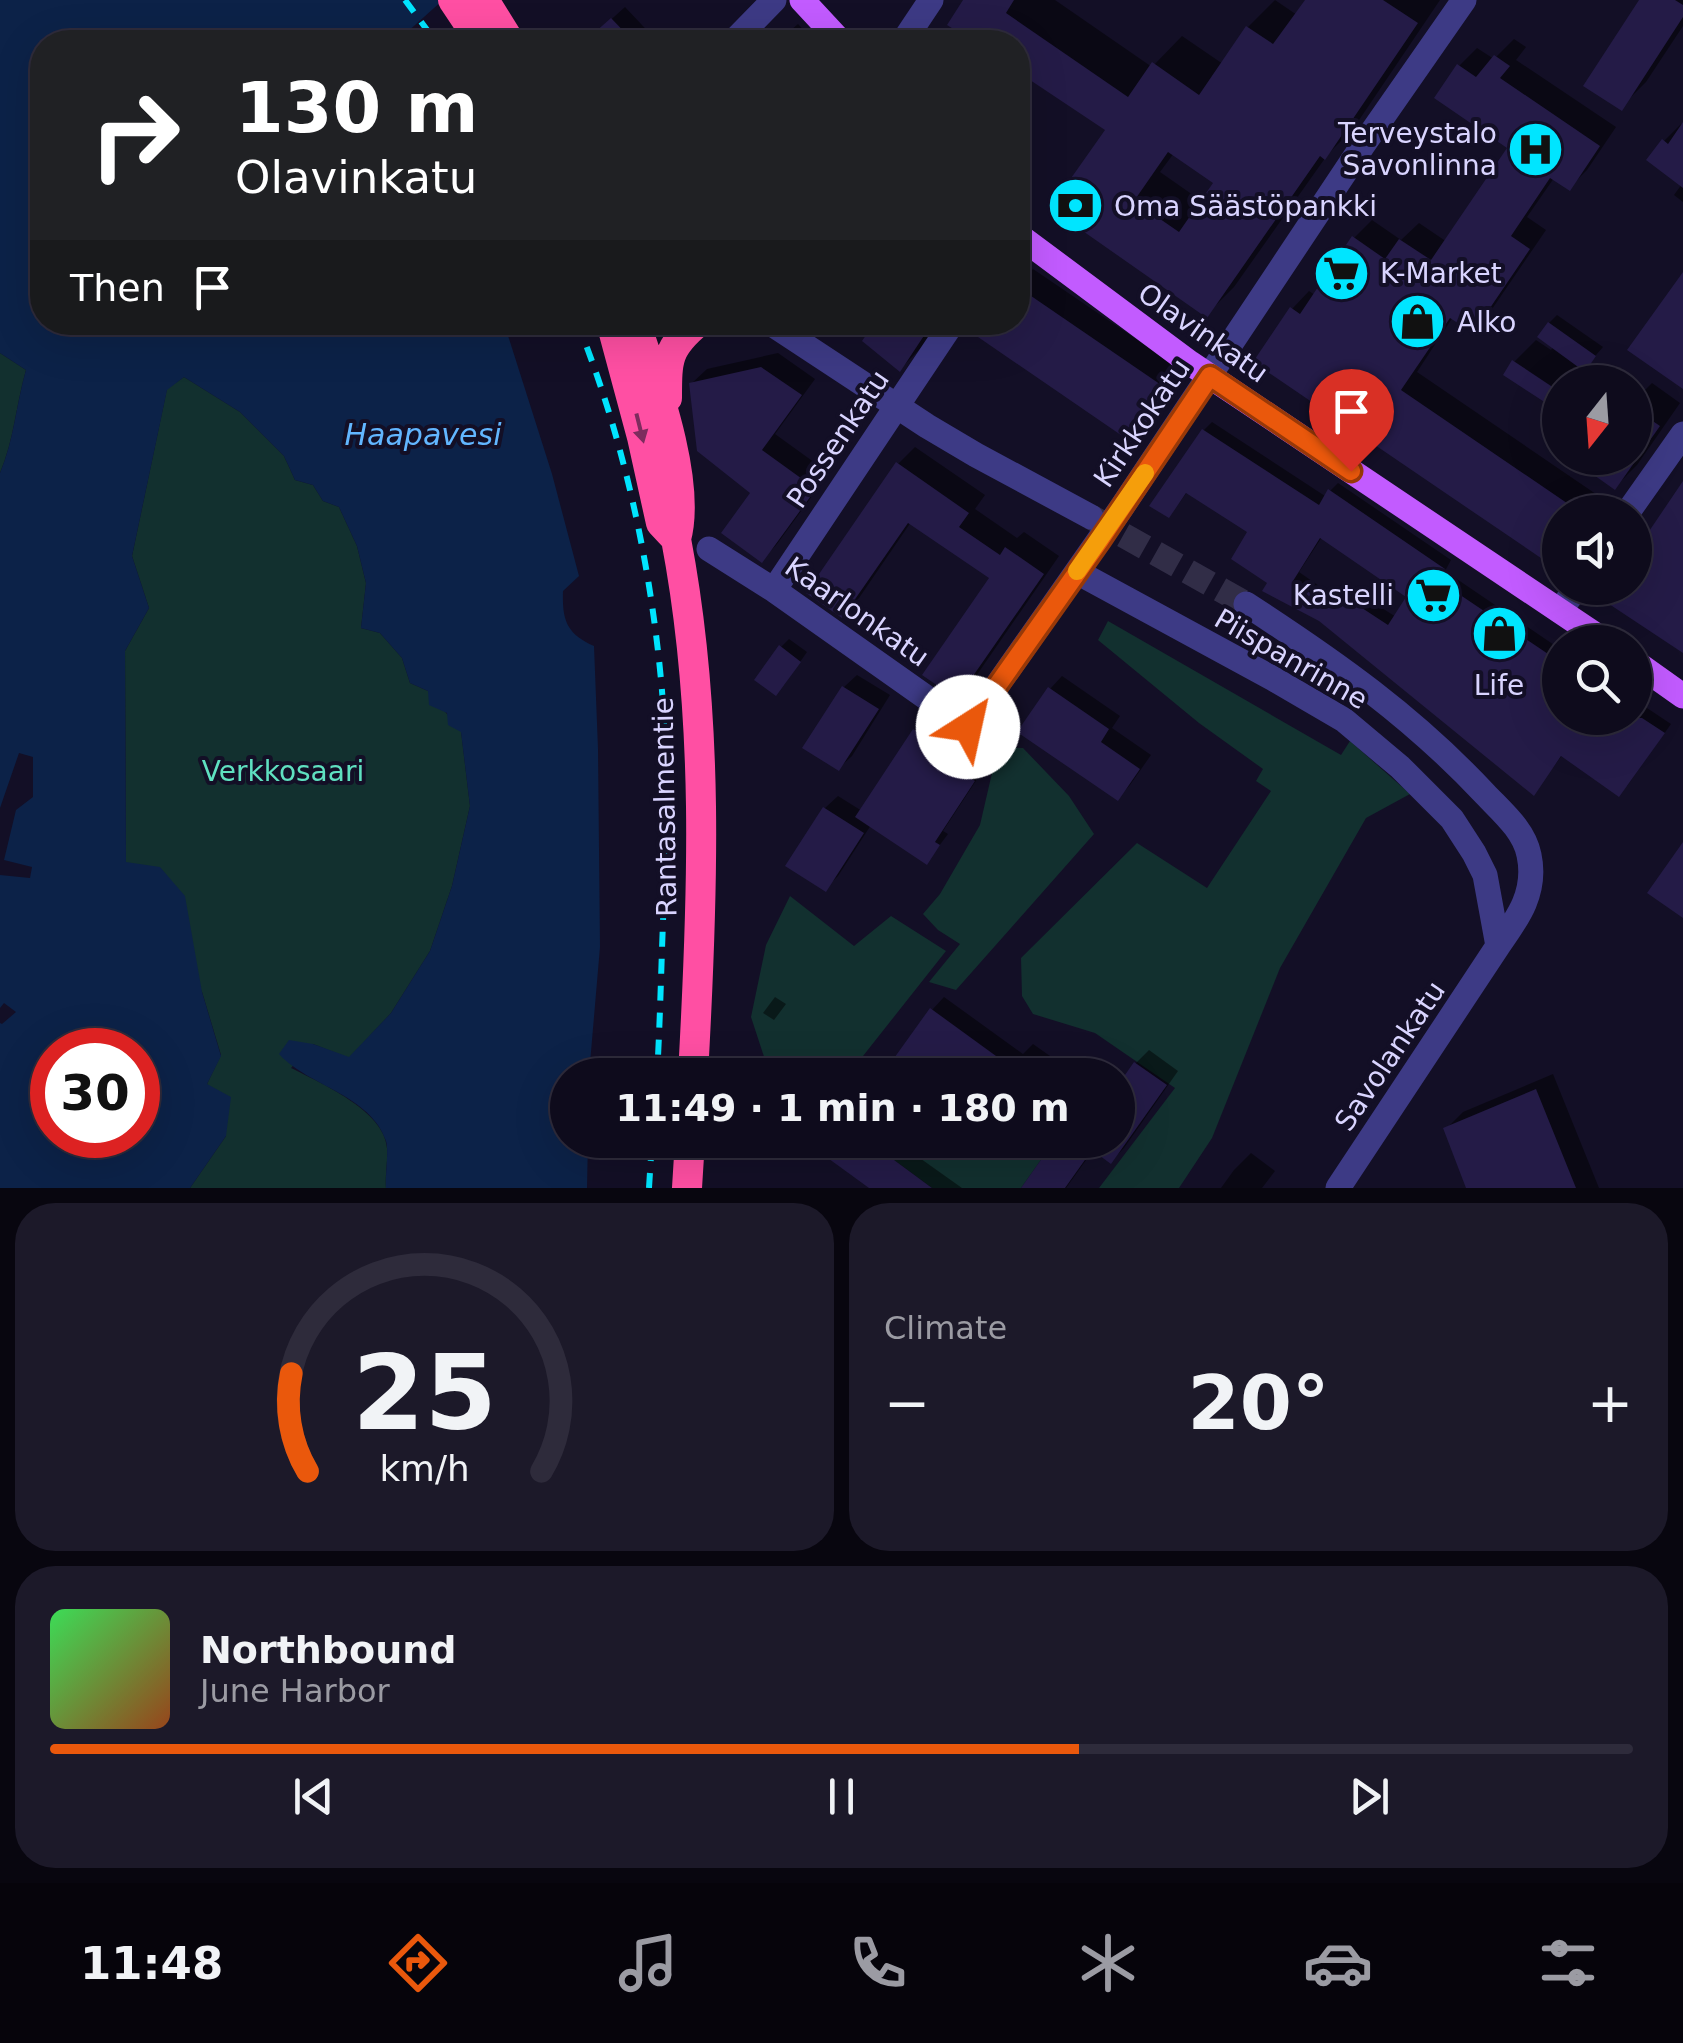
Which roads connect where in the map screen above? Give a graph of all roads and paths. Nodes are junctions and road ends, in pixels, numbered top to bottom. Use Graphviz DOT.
graph roads {
  1 [pos="774,0"];
  2 [pos="802,0"];
  3 [pos="1464,0"];
  4 [pos="475,14"];
  5 [pos="495,30"];
  6 [pos="745,30"];
  7 [pos="830,30"];
  8 [pos="1030,244"];
  9 [pos="631,335"];
  10 [pos="633,335"];
  11 [pos="683,335"];
  12 [pos="790,335"];
  13 [pos="943,335"];
  14 [pos="1210,376"];
  15 [pos="667,431"];
  16 [pos="1683,434"];
  17 [pos="1640,495"];
  18 [pos="1092,518"];
  19 [pos="678,548"];
  20 [pos="709,549"];
  21 [pos="1077,572"];
  22 [pos="774,590"];
  23 [pos="1246,604"];
  24 [pos="1564,605"];
  25 [pos="1560,610"];
  26 [pos="1582,625"];
  27 [pos="1652,674"];
  28 [pos="1683,696"];
  29 [pos="968,727"];
  30 [pos="1531,869"];
  31 [pos="1485,875"];
  32 [pos="1495,951"];
  33 [pos="694,1058"];
  34 [pos="689,1158"];
  35 [pos="687,1188"];
  36 [pos="1338,1188"];
  1 -- 6 [label="street"];
  2 -- 7 [label="main road"];
  3 -- 14 [label="street, Kirkkokatu"];
  4 -- 5 [label="highway"];
  8 -- 14 [label="main road, Olavinkatu"];
  9 -- 19 [label="highway, Rantasalmentie, one-way"];
  10 -- 15 [label="highway, Rantasalmentie"];
  11 -- 15 [label="highway"];
  12 -- 18 [label="street"];
  13 -- 22 [label="street, Possenkatu"];
  14 -- 21 [label="street, Kirkkokatu"];
  14 -- 25 [label="main road, Olavinkatu"];
  15 -- 19 [label="highway, Rantasalmentie"];
  16 -- 17 [label="street"];
  19 -- 33 [label="highway, Rantasalmentie"];
  20 -- 22 [label="street, Kaarlonkatu"];
  21 -- 29 [label="street, Kirkkokatu"];
  21 -- 31 [label="street, Piispanrinne"];
  22 -- 29 [label="street, Kaarlonkatu"];
  23 -- 30 [label="street"];
  24 -- 25 [label="street"];
  25 -- 26 [label="main road, Olavinkatu"];
  27 -- 28 [label="main road"];
  30 -- 31 [label="street"];
  30 -- 32 [label="street, Savolankatu"];
  31 -- 32 [label="street, Piispanrinne"];
  32 -- 36 [label="street, Savolankatu"];
  34 -- 35 [label="highway"];
}
